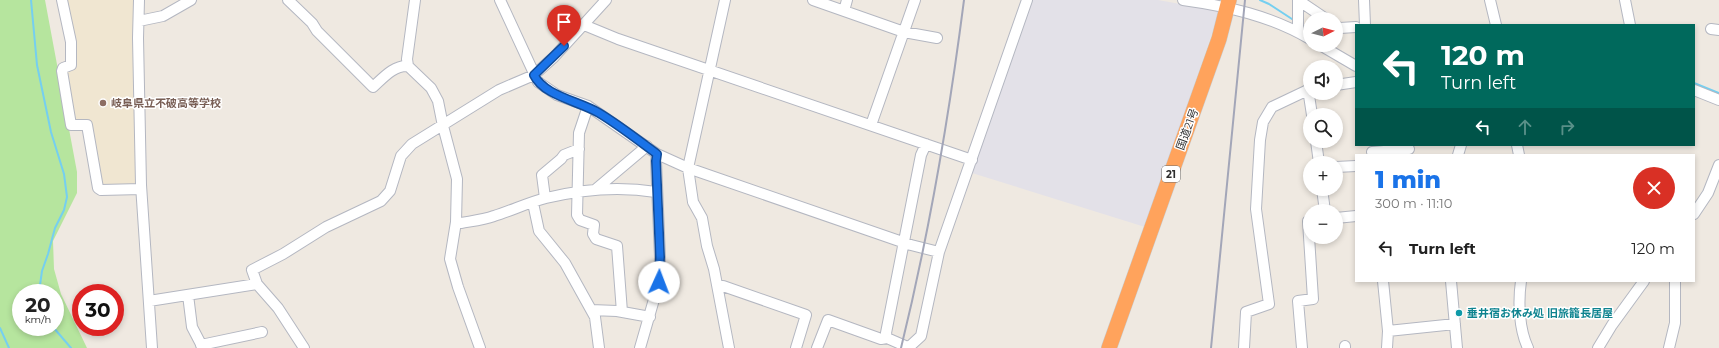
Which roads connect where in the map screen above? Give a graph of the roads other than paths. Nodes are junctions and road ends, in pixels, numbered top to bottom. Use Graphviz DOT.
graph roads {
  1 [pos="62,0"];
  2 [pos="139,0"];
  3 [pos="190,0"];
  4 [pos="288,0"];
  5 [pos="415,0"];
  6 [pos="500,0"];
  7 [pos="606,0"];
  8 [pos="726,0"];
  9 [pos="813,0"];
  10 [pos="848,0"];
  11 [pos="915,0"];
  12 [pos="1027,0"];
  13 [pos="1183,0"];
  14 [pos="1298,0"];
  15 [pos="1364,0"];
  16 [pos="1490,0"];
  17 [pos="1624,0"];
  18 [pos="1229,4"];
  19 [pos="844,11"];
  20 [pos="1316,12"];
  21 [pos="139,21"];
  22 [pos="1365,24"];
  23 [pos="1496,24"];
  24 [pos="1630,24"];
  25 [pos="584,25"];
  26 [pos="1355,27"];
  27 [pos="1343,28"];
  28 [pos="904,32"];
  29 [pos="1298,32"];
  30 [pos="1303,35"];
  31 [pos="937,38"];
  32 [pos="1332,52"];
  33 [pos="1355,65"];
  34 [pos="408,66"];
  35 [pos="709,70"];
  36 [pos="534,75"];
  37 [pos="1355,82"];
  38 [pos="1343,84"];
  39 [pos="1695,90"];
  40 [pos="1303,92"];
  41 [pos="1719,100"];
  42 [pos="588,106"];
  43 [pos="871,125"];
  44 [pos="443,126"];
  45 [pos="926,144"];
  46 [pos="647,146"];
  47 [pos="579,149"];
  48 [pos="1409,149"];
  49 [pos="1372,151"];
  50 [pos="657,154"];
  51 [pos="972,160"];
  52 [pos="1719,165"];
  53 [pos="1355,166"];
  54 [pos="1343,167"];
  55 [pos="688,168"];
  56 [pos="141,189"];
  57 [pos="596,189"];
  58 [pos="578,191"];
  59 [pos="656,192"];
  60 [pos="545,198"];
  61 [pos="533,203"];
  62 [pos="1695,213"];
  63 [pos="1355,216"];
  64 [pos="1343,217"];
  65 [pos="456,222"];
  66 [pos="903,242"];
  67 [pos="1309,244"];
  68 [pos="939,252"];
  69 [pos="1383,282"];
  70 [pos="1451,282"];
  71 [pos="1521,282"];
  72 [pos="1643,282"];
  73 [pos="1675,282"];
  74 [pos="257,284"];
  75 [pos="718,286"];
  76 [pos="188,295"];
  77 [pos="149,301"];
  78 [pos="591,310"];
  79 [pos="622,312"];
  80 [pos="650,317"];
  81 [pos="1454,324"];
  82 [pos="1388,331"];
  83 [pos="262,332"];
  84 [pos="887,338"];
  85 [pos="202,347"];
  86 [pos="152,348"];
  87 [pos="304,348"];
  88 [pos="479,348"];
  89 [pos="598,348"];
  90 [pos="640,348"];
  91 [pos="729,348"];
  92 [pos="796,348"];
  93 [pos="816,348"];
  94 [pos="909,348"];
  95 [pos="1109,348"];
  96 [pos="1244,348"];
  97 [pos="1302,348"];
  98 [pos="1387,348"];
  99 [pos="1457,348"];
  100 [pos="1528,348"];
  101 [pos="1598,348"];
  102 [pos="1669,348"];
  1 -- 56 [label="street"];
  2 -- 21 [label="street"];
  3 -- 21 [label="street"];
  4 -- 34 [label="street"];
  5 -- 34 [label="street"];
  6 -- 36 [label="street"];
  7 -- 25 [label="street"];
  8 -- 35 [label="street"];
  9 -- 19 [label="street"];
  10 -- 19 [label="street"];
  11 -- 28 [label="street"];
  12 -- 51 [label="street"];
  13 -- 18 [label="street"];
  14 -- 20 [label="street"];
  14 -- 29 [label="street"];
  15 -- 22 [label="street"];
  16 -- 23 [label="street"];
  17 -- 24 [label="street"];
  18 -- 29 [label="street"];
  18 -- 95 [label="highway, 国道21号 / 21"];
  19 -- 28 [label="street"];
  21 -- 56 [label="street"];
  25 -- 35 [label="street"];
  25 -- 36 [label="street"];
  26 -- 27 [label="street"];
  28 -- 31 [label="street"];
  28 -- 43 [label="street"];
  29 -- 30 [label="street"];
  32 -- 33 [label="street"];
  34 -- 44 [label="street"];
  35 -- 43 [label="street"];
  35 -- 55 [label="street"];
  36 -- 42 [label="street"];
  36 -- 44 [label="street"];
  37 -- 38 [label="street"];
  39 -- 41 [label="street"];
  40 -- 96 [label="street"];
  42 -- 46 [label="street"];
  42 -- 47 [label="street"];
  43 -- 45 [label="street"];
  44 -- 65 [label="street"];
  44 -- 74 [label="street"];
  45 -- 51 [label="street"];
  45 -- 66 [label="street"];
  46 -- 50 [label="street"];
  46 -- 57 [label="street"];
  47 -- 58 [label="street"];
  47 -- 60 [label="street"];
  48 -- 49 [label="street"];
  50 -- 55 [label="street"];
  50 -- 59 [label="street"];
  51 -- 68 [label="street"];
  52 -- 62 [label="street"];
  53 -- 54 [label="street"];
  55 -- 66 [label="street"];
  55 -- 75 [label="street"];
  56 -- 77 [label="street"];
  57 -- 58 [label="street"];
  57 -- 59 [label="street"];
  58 -- 60 [label="street"];
  58 -- 79 [label="street"];
  59 -- 80 [label="street"];
  60 -- 61 [label="street"];
  61 -- 65 [label="street"];
  61 -- 78 [label="street"];
  63 -- 64 [label="street"];
  65 -- 88 [label="street"];
  66 -- 68 [label="street"];
  66 -- 84 [label="street"];
  67 -- 97 [label="street"];
  68 -- 94 [label="street"];
  69 -- 82 [label="street"];
  70 -- 81 [label="street"];
  71 -- 100 [label="street"];
  72 -- 101 [label="street"];
  73 -- 102 [label="street"];
  74 -- 76 [label="street"];
  74 -- 87 [label="street"];
  75 -- 91 [label="street"];
  75 -- 92 [label="street"];
  76 -- 77 [label="street"];
  76 -- 85 [label="street"];
  77 -- 86 [label="street"];
  78 -- 79 [label="street"];
  78 -- 89 [label="street"];
  79 -- 80 [label="street"];
  80 -- 90 [label="street"];
  81 -- 82 [label="street"];
  81 -- 99 [label="street"];
  82 -- 98 [label="street"];
  83 -- 85 [label="street"];
  84 -- 93 [label="street"];
  84 -- 94 [label="street"];
}
